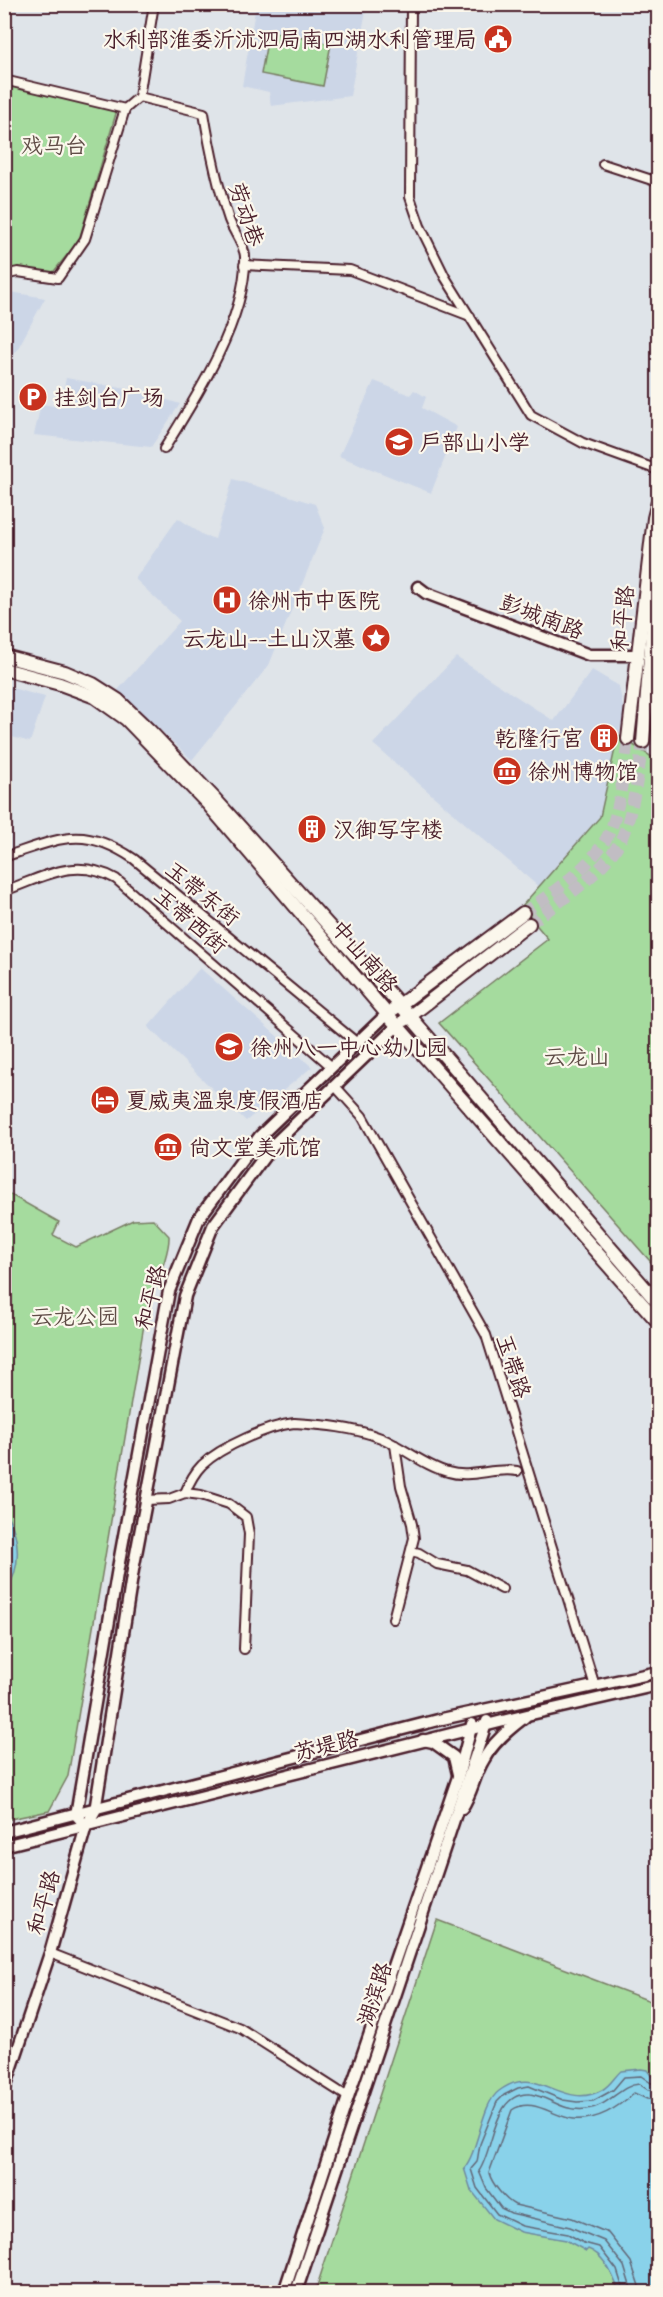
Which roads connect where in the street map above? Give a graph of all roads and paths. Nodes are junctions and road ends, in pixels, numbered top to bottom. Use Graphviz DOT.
graph roads {
  1 [pos="154,4"];
  2 [pos="411,4"];
  3 [pos="4,80"];
  4 [pos="139,97"];
  5 [pos="125,109"];
  6 [pos="603,164"];
  7 [pos="658,182"];
  8 [pos="244,265"];
  9 [pos="4,275"];
  10 [pos="471,316"];
  11 [pos="164,449"];
  12 [pos="658,470"];
  13 [pos="658,502"];
  14 [pos="658,561"];
  15 [pos="418,586"];
  16 [pos="648,655"];
  17 [pos="4,656"];
  18 [pos="4,669"];
  19 [pos="627,739"];
  20 [pos="643,742"];
  21 [pos="4,857"];
  22 [pos="4,891"];
  23 [pos="400,1005"];
  24 [pos="387,1014"];
  25 [pos="410,1016"];
  26 [pos="397,1026"];
  27 [pos="356,1042"];
  28 [pos="332,1067"];
  29 [pos="335,1086"];
  30 [pos="658,1303"];
  31 [pos="658,1322"];
  32 [pos="395,1446"];
  33 [pos="517,1471"];
  34 [pos="185,1493"];
  35 [pos="146,1500"];
  36 [pos="411,1551"];
  37 [pos="502,1588"];
  38 [pos="393,1619"];
  39 [pos="244,1649"];
  40 [pos="658,1672"];
  41 [pos="599,1685"];
  42 [pos="658,1685"];
  43 [pos="490,1709"];
  44 [pos="476,1712"];
  45 [pos="527,1714"];
  46 [pos="486,1725"];
  47 [pos="471,1729"];
  48 [pos="423,1740"];
  49 [pos="458,1778"];
  50 [pos="95,1811"];
  51 [pos="76,1815"];
  52 [pos="452,1824"];
  53 [pos="87,1826"];
  54 [pos="4,1832"];
  55 [pos="4,1846"];
  56 [pos="50,1953"];
  57 [pos="4,2091"];
  58 [pos="348,2097"];
  59 [pos="284,2292"];
  60 [pos="296,2292"];
  1 -- 4 [label="street"];
  2 -- 10 [label="street"];
  3 -- 5 [label="street"];
  4 -- 5 [label="street"];
  4 -- 8 [label="street, 劳动巷"];
  5 -- 9 [label="street"];
  6 -- 7 [label="street"];
  8 -- 10 [label="street"];
  8 -- 11 [label="street, 劳动巷"];
  10 -- 12 [label="street"];
  13 -- 16 [label="main road, 和平路"];
  14 -- 16 [label="main road, 和平路"];
  15 -- 16 [label="main road, 彭城南路"];
  16 -- 19 [label="main road, 和平路"];
  16 -- 20 [label="main road, 和平路"];
  17 -- 23 [label="main road, 中山南路"];
  18 -- 24 [label="main road, 中山南路"];
  21 -- 27 [label="street, 玉带东街"];
  22 -- 28 [label="street, 玉带西街"];
  23 -- 24 [label="main road, 和平路"];
  23 -- 25 [label="main road, 中山南路"];
  23 -- 25 [label="main road, 和平路"];
  24 -- 26 [label="main road, 中山南路"];
  24 -- 27 [label="main road, 和平路"];
  25 -- 26 [label="main road, 和平路"];
  25 -- 30 [label="main road, 中山南路"];
  26 -- 29 [label="main road, 和平路"];
  26 -- 31 [label="main road, 中山南路"];
  27 -- 28 [label="main road, 和平路"];
  28 -- 51 [label="main road, 和平路"];
  29 -- 35 [label="main road, 和平路"];
  29 -- 41 [label="street, 玉带路"];
  32 -- 33 [label="street"];
  32 -- 34 [label="street"];
  32 -- 36 [label="street"];
  34 -- 35 [label="street"];
  34 -- 39 [label="street"];
  35 -- 50 [label="main road, 和平路"];
  36 -- 37 [label="street"];
  36 -- 38 [label="street"];
  40 -- 41 [label="main road, 苏堤路"];
  41 -- 43 [label="main road, 苏堤路"];
  42 -- 45 [label="main road, 苏堤路"];
  43 -- 44 [label="main road, 苏堤路"];
  43 -- 46 [label="main road, 湖滨路"];
  44 -- 47 [label="main road, 湖滨路"];
  44 -- 50 [label="main road, 苏堤路"];
  45 -- 46 [label="main road, 苏堤路"];
  45 -- 52 [label="main road"];
  46 -- 47 [label="main road, 苏堤路"];
  46 -- 52 [label="main road, 湖滨路"];
  47 -- 48 [label="main road, 苏堤路"];
  47 -- 49 [label="main road, 湖滨路"];
  48 -- 49 [label="main road"];
  48 -- 53 [label="main road, 苏堤路"];
  49 -- 58 [label="main road, 湖滨路"];
  50 -- 51 [label="main road, 苏堤路"];
  50 -- 53 [label="main road, 和平路"];
  51 -- 53 [label="main road"];
  51 -- 54 [label="main road, 苏堤路"];
  52 -- 60 [label="main road, 湖滨路"];
  53 -- 55 [label="main road, 苏堤路"];
  53 -- 56 [label="main road, 和平路"];
  56 -- 57 [label="main road, 和平路"];
  56 -- 58 [label="street"];
  58 -- 59 [label="main road, 湖滨路"];
}
